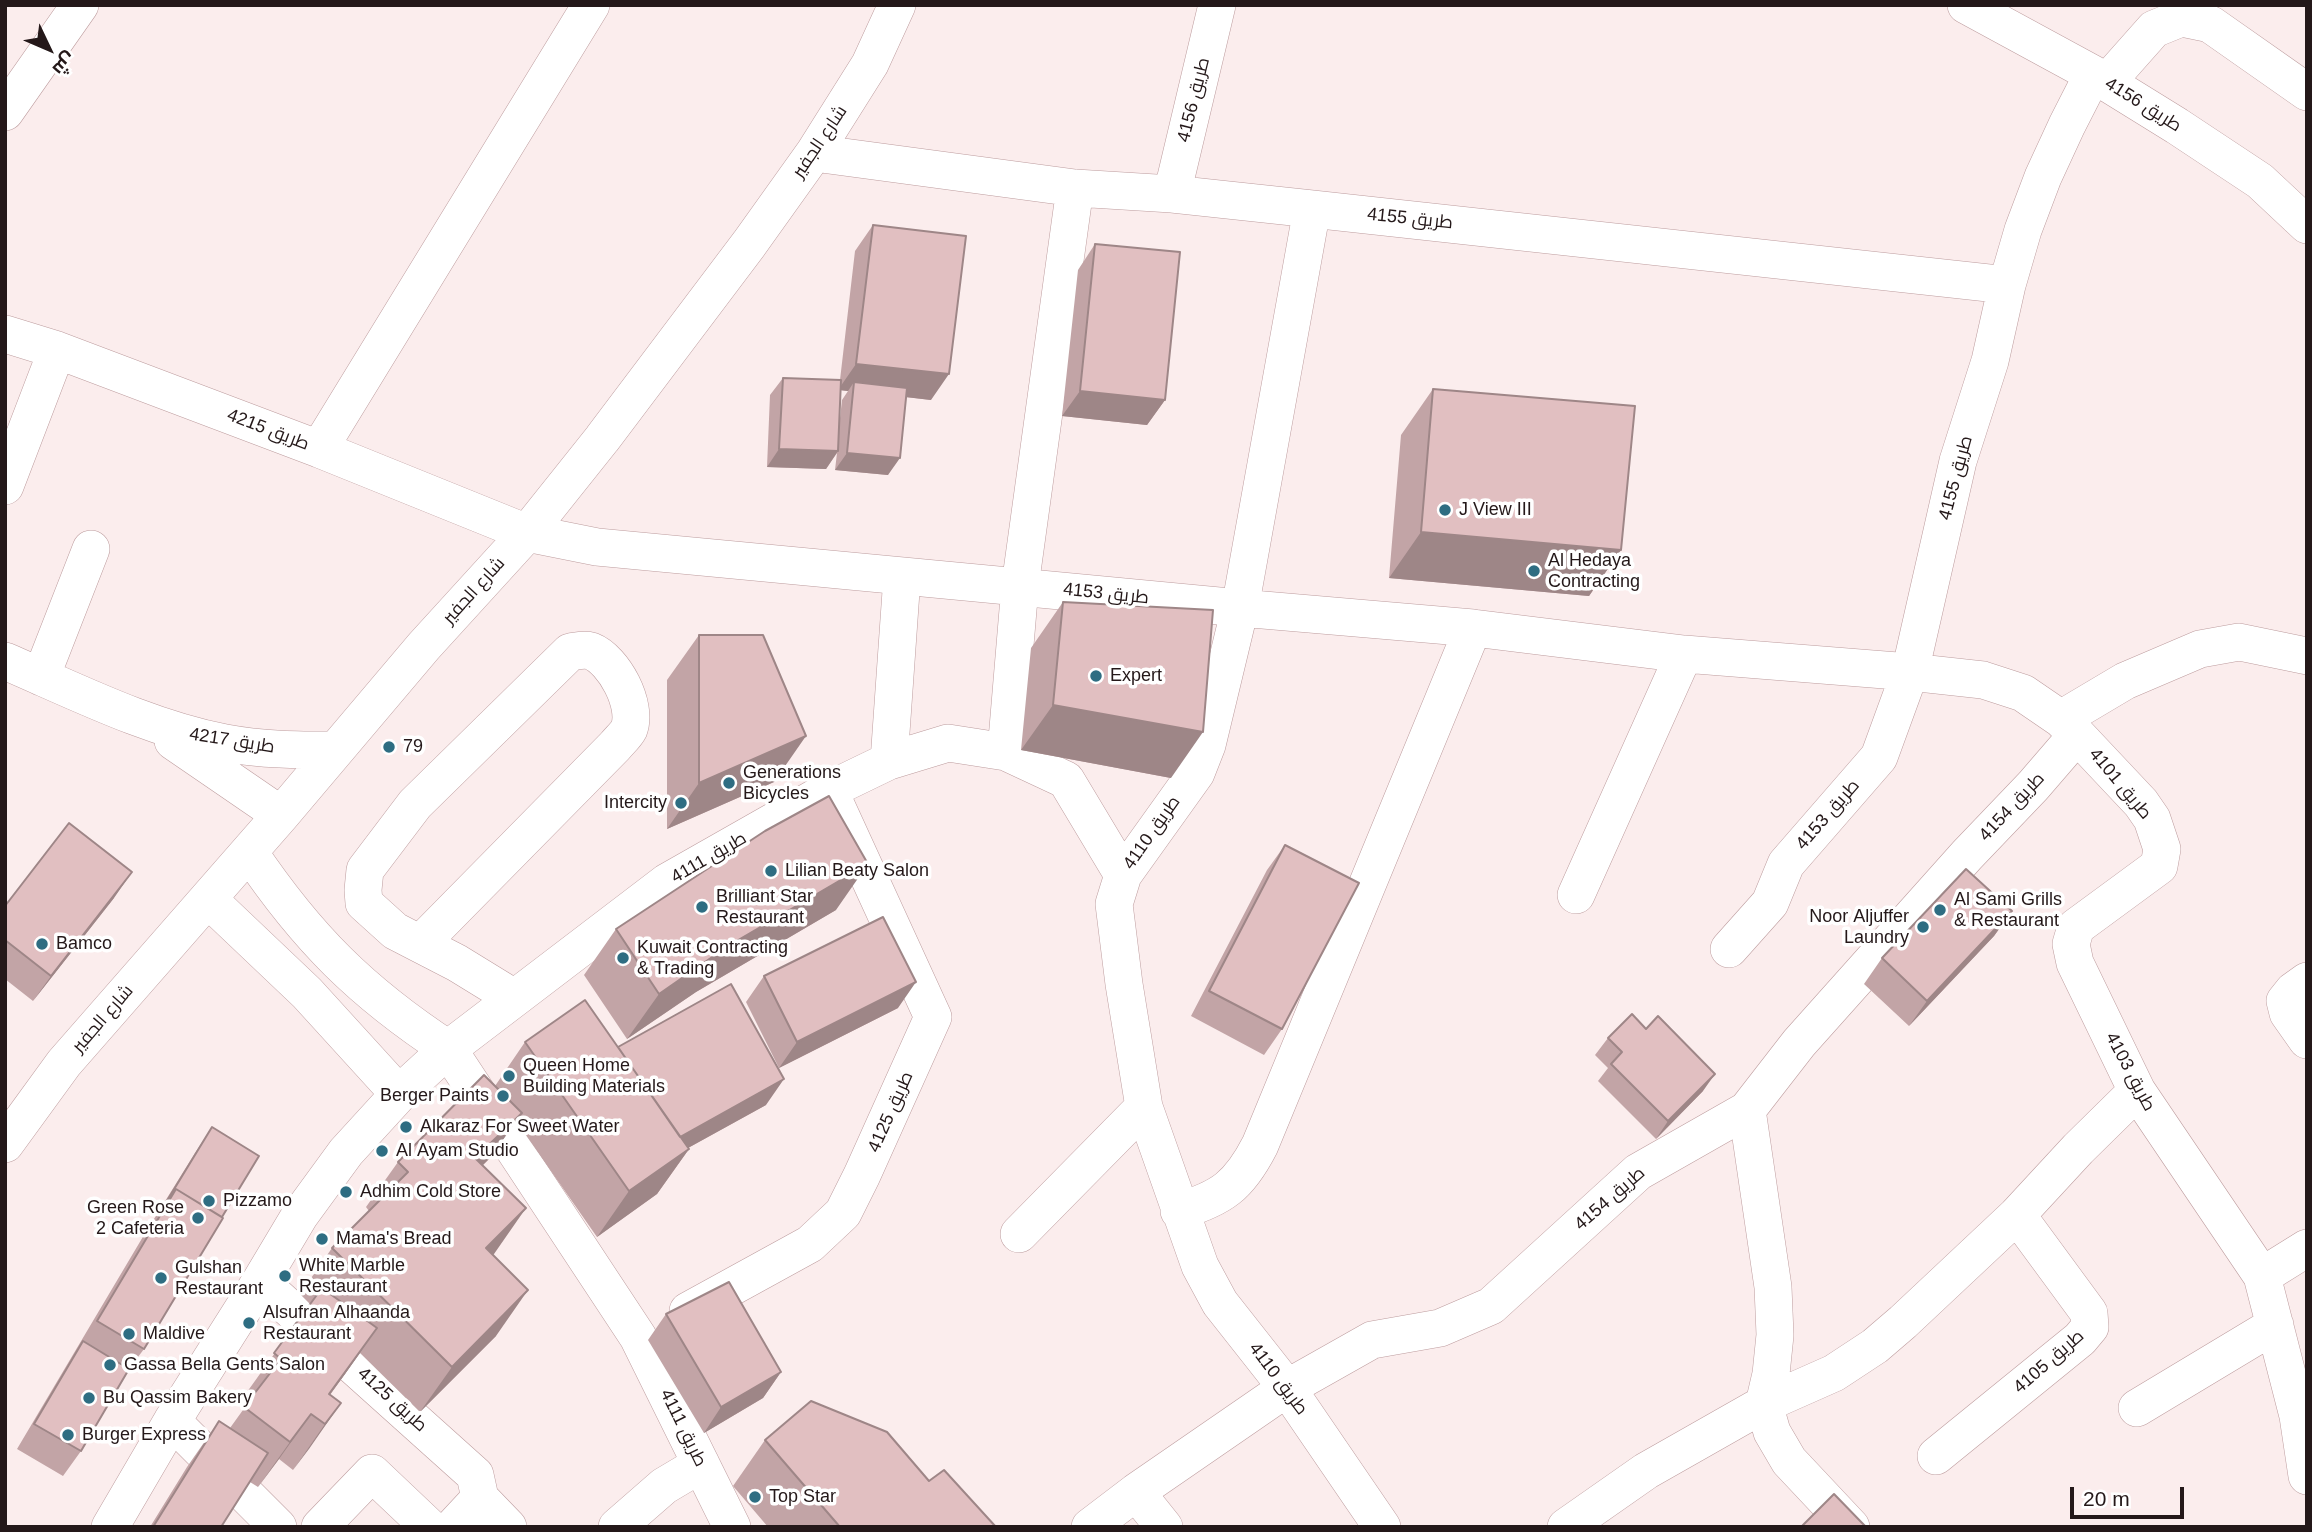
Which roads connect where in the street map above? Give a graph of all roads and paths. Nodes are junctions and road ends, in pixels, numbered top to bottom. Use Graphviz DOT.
graph roads {
  1 [pos="80,5"];
  2 [pos="591,5"];
  3 [pos="897,5"];
  4 [pos="1217,5"];
  5 [pos="1966,5"];
  6 [pos="2100,78"];
  7 [pos="2307,92"];
  8 [pos="5,113"];
  9 [pos="814,153"];
  10 [pos="1075,188"];
  11 [pos="1172,194"];
  12 [pos="1311,209"];
  13 [pos="2307,225"];
  14 [pos="2007,285"];
  15 [pos="5,334"];
  16 [pos="57,350"];
  17 [pos="319,449"];
  18 [pos="5,486"];
  19 [pos="527,533"];
  20 [pos="91,549"];
  21 [pos="902,577"];
  22 [pos="1020,586"];
  23 [pos="1240,608"];
  24 [pos="1473,628"];
  25 [pos="1684,654"];
  26 [pos="2307,656"];
  27 [pos="5,662"];
  28 [pos="1910,671"];
  29 [pos="40,677"];
  30 [pos="130,716"];
  31 [pos="2069,727"];
  32 [pos="336,750"];
  33 [pos="1006,752"];
  34 [pos="889,761"];
  35 [pos="829,790"];
  36 [pos="281,815"];
  37 [pos="2158,835"];
  38 [pos="249,852"];
  39 [pos="1123,875"];
  40 [pos="1576,895"];
  41 [pos="208,899"];
  42 [pos="421,943"];
  43 [pos="1730,949"];
  44 [pos="340,966"];
  45 [pos="2296,991"];
  46 [pos="307,993"];
  47 [pos="514,998"];
  48 [pos="2307,1040"];
  49 [pos="448,1049"];
  50 [pos="2137,1091"];
  51 [pos="399,1094"];
  52 [pos="1144,1107"];
  53 [pos="1747,1110"];
  54 [pos="5,1143"];
  55 [pos="1179,1210"];
  56 [pos="2017,1215"];
  57 [pos="1019,1234"];
  58 [pos="2307,1248"];
  59 [pos="2263,1276"];
  60 [pos="260,1282"];
  61 [pos="2275,1325"];
  62 [pos="638,1337"];
  63 [pos="1286,1388"];
  64 [pos="1764,1404"];
  65 [pos="2137,1408"];
  66 [pos="172,1421"];
  67 [pos="1936,1456"];
  68 [pos="701,1464"];
  69 [pos="2307,1476"];
  70 [pos="1136,1492"];
  71 [pos="480,1498"];
  72 [pos="110,1527"];
  73 [pos="278,1527"];
  74 [pos="320,1527"];
  75 [pos="429,1527"];
  76 [pos="453,1527"];
  77 [pos="508,1527"];
  78 [pos="617,1527"];
  79 [pos="732,1527"];
  80 [pos="1090,1527"];
  81 [pos="1164,1527"];
  82 [pos="1382,1527"];
  83 [pos="1566,1527"];
  84 [pos="1851,1527"];
  1 -- 8 [label="street"];
  2 -- 17 [label="street"];
  3 -- 9 [label="street, شارع الجفير"];
  4 -- 11 [label="street, طريق 4156"];
  5 -- 6 [label="street, طريق 4156"];
  6 -- 7 [label="street, طريق 4155"];
  6 -- 13 [label="street, طريق 4156"];
  6 -- 14 [label="street, طريق 4155"];
  9 -- 10 [label="street, طريق 4155"];
  9 -- 19 [label="street, شارع الجفير"];
  10 -- 11 [label="street, طريق 4155"];
  10 -- 22 [label="street"];
  11 -- 12 [label="street, طريق 4155"];
  12 -- 14 [label="street, طريق 4155"];
  12 -- 23 [label="street, طريق 4110"];
  14 -- 28 [label="street, طريق 4155"];
  15 -- 16 [label="street, طريق 4215"];
  16 -- 17 [label="street, طريق 4215"];
  16 -- 18 [label="street"];
  17 -- 19 [label="street, طريق 4215"];
  19 -- 21 [label="street, طريق 4153"];
  19 -- 32 [label="street, شارع الجفير"];
  20 -- 29 [label="street"];
  21 -- 22 [label="street, طريق 4153"];
  21 -- 34 [label="street"];
  22 -- 23 [label="street, طريق 4153"];
  22 -- 33 [label="street"];
  23 -- 24 [label="street, طريق 4153"];
  23 -- 39 [label="street, طريق 4110"];
  24 -- 25 [label="street, طريق 4153"];
  24 -- 55 [label="street"];
  25 -- 28 [label="street, طريق 4153"];
  25 -- 40 [label="street"];
  26 -- 31 [label="street"];
  27 -- 29 [label="street, طريق 4217"];
  28 -- 31 [label="street, طريق 4153"];
  28 -- 43 [label="street, طريق 4153"];
  29 -- 30 [label="street, طريق 4217"];
  30 -- 32 [label="street, طريق 4217"];
  30 -- 36 [label="street, طريق 4217"];
  31 -- 37 [label="street, طريق 4101"];
  31 -- 53 [label="street, طريق 4154"];
  32 -- 36 [label="street, شارع الجفير"];
  33 -- 34 [label="street, طريق 4111"];
  33 -- 39 [label="street, طريق 4111"];
  34 -- 35 [label="street, طريق 4111"];
  35 -- 47 [label="street, طريق 4111"];
  35 -- 62 [label="street, طريق 4125"];
  36 -- 38 [label="street, شارع الجفير"];
  37 -- 50 [label="street, طريق 4103"];
  38 -- 41 [label="street, شارع الجفير"];
  38 -- 44 [label="street, طريق 4111"];
  39 -- 52 [label="street, طريق 4110"];
  41 -- 46 [label="street"];
  41 -- 54 [label="street, شارع الجفير"];
  42 -- 42 [label="street"];
  42 -- 47 [label="street"];
  44 -- 46 [label="street"];
  44 -- 49 [label="street, طريق 4111"];
  45 -- 48 [label="street"];
  46 -- 51 [label="street"];
  47 -- 49 [label="street, طريق 4111"];
  49 -- 51 [label="street, طريق 4111"];
  49 -- 62 [label="street, طريق 4111"];
  50 -- 56 [label="street"];
  50 -- 59 [label="street, طريق 4103"];
  51 -- 60 [label="street"];
  52 -- 55 [label="street, طريق 4110"];
  52 -- 57 [label="street"];
  53 -- 63 [label="street, طريق 4154"];
  53 -- 64 [label="street"];
  55 -- 63 [label="street, طريق 4110"];
  56 -- 64 [label="street"];
  56 -- 67 [label="street, طريق 4105"];
  58 -- 59 [label="street"];
  59 -- 61 [label="street, طريق 4103"];
  60 -- 66 [label="street"];
  60 -- 71 [label="street, طريق 4125"];
  61 -- 65 [label="street"];
  61 -- 69 [label="street, طريق 4103"];
  62 -- 68 [label="street, طريق 4111"];
  63 -- 70 [label="street, طريق 4154"];
  63 -- 82 [label="street, طريق 4110"];
  64 -- 83 [label="street"];
  64 -- 84 [label="street"];
  66 -- 72 [label="street"];
  66 -- 73 [label="street"];
  68 -- 78 [label="street"];
  68 -- 79 [label="street, طريق 4111"];
  70 -- 80 [label="street, طريق 4154"];
  70 -- 81 [label="street"];
  71 -- 76 [label="street"];
  71 -- 77 [label="street, طريق 4125"];
  74 -- 75 [label="street"];
}
